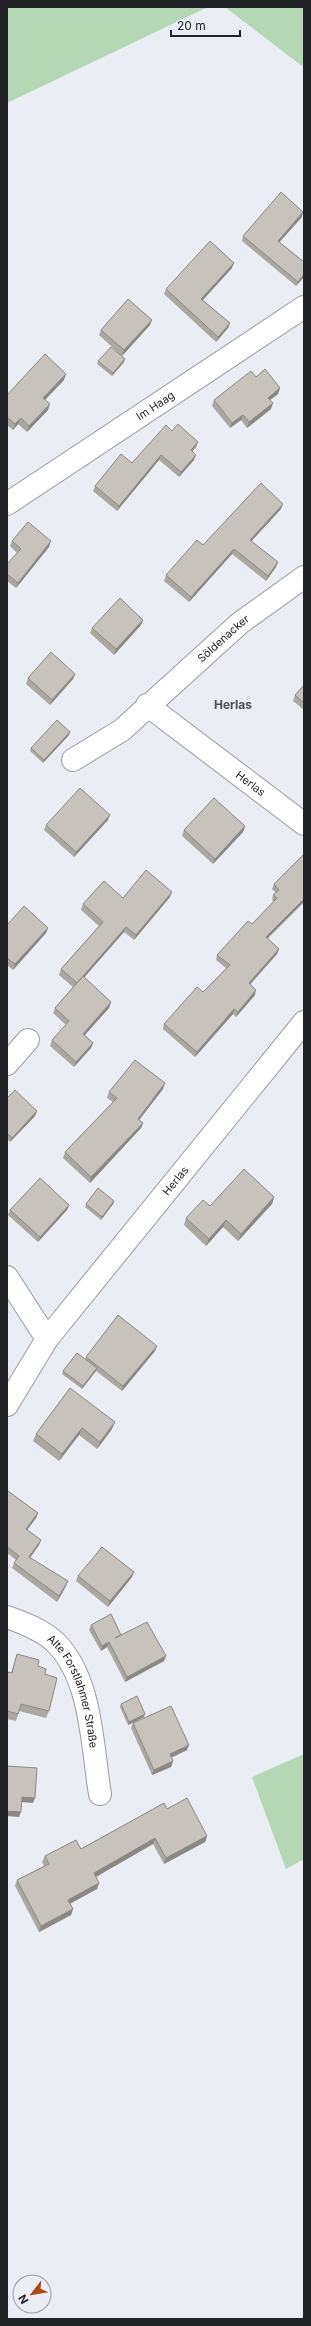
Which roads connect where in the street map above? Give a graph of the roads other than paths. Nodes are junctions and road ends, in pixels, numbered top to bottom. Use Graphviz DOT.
graph roads {
  1 [pos="304,307"];
  2 [pos="7,504"];
  3 [pos="304,577"];
  4 [pos="147,705"];
  5 [pos="73,760"];
  6 [pos="304,824"];
  7 [pos="304,1022"];
  8 [pos="28,1040"];
  9 [pos="7,1064"];
  10 [pos="7,1277"];
  11 [pos="47,1339"];
  12 [pos="7,1405"];
  13 [pos="7,1616"];
  14 [pos="100,1794"];
  1 -- 2 [label="street, Im Haag"];
  3 -- 4 [label="street, Söldenacker"];
  4 -- 5 [label="street, Söldenacker"];
  4 -- 6 [label="street, Herlas"];
  7 -- 11 [label="street, Herlas"];
  8 -- 9 [label="street"];
  10 -- 11 [label="street"];
  11 -- 12 [label="street"];
  13 -- 14 [label="street, Alte Forstlahmer Straße"];
}
